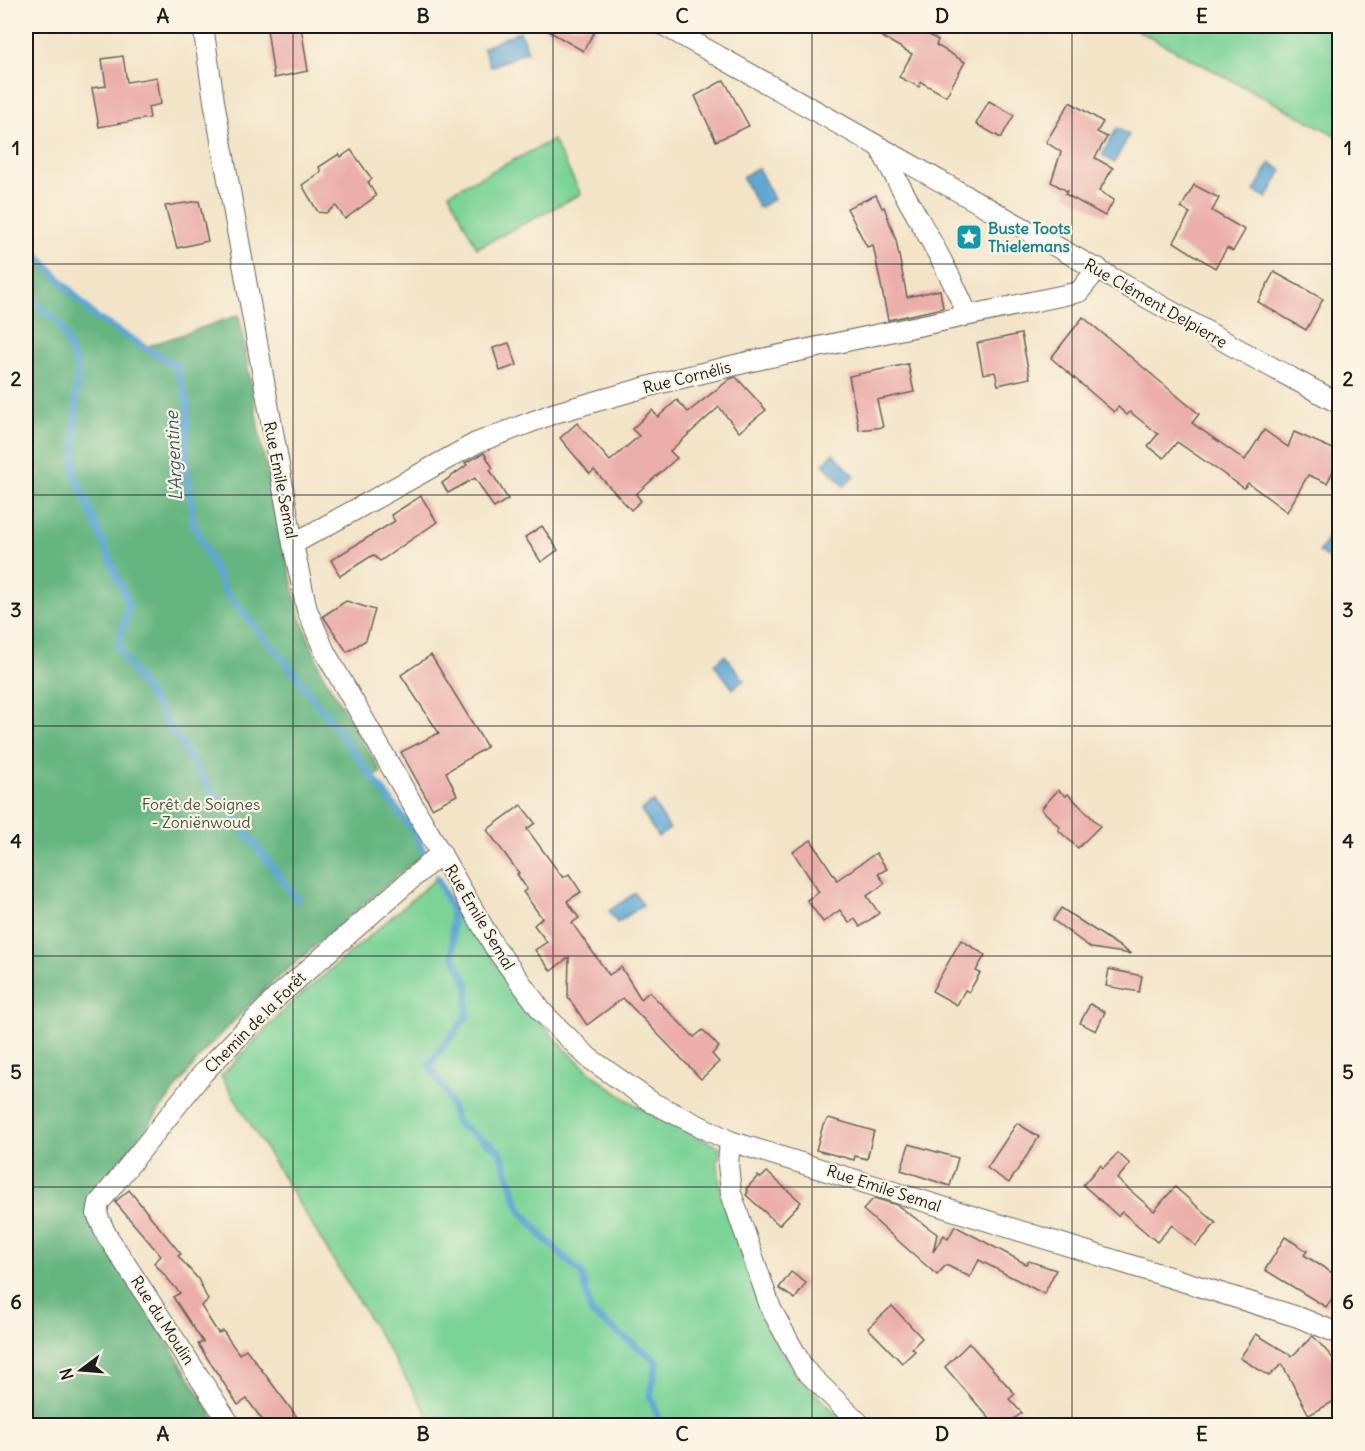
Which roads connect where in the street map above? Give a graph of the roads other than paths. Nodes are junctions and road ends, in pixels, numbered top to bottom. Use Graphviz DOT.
graph roads {
  1 [pos="203,26"];
  2 [pos="665,26"];
  3 [pos="880,148"];
  4 [pos="1098,268"];
  5 [pos="967,314"];
  6 [pos="1340,404"];
  7 [pos="293,544"];
  8 [pos="441,853"];
  9 [pos="730,1141"];
  10 [pos="97,1214"];
  11 [pos="1340,1334"];
  12 [pos="231,1425"];
  13 [pos="862,1425"];
  1 -- 7 [label="street, Rue Emile Semal"];
  2 -- 3 [label="street, Rue Clément Delpierre"];
  3 -- 4 [label="street, Rue Clément Delpierre"];
  3 -- 5 [label="street"];
  4 -- 5 [label="street, Rue Cornélis"];
  4 -- 6 [label="street, Rue Clément Delpierre"];
  5 -- 7 [label="street, Rue Cornélis"];
  7 -- 8 [label="street, Rue Emile Semal"];
  8 -- 9 [label="street, Rue Emile Semal"];
  8 -- 10 [label="street, Chemin de la Forêt"];
  9 -- 11 [label="street, Rue Emile Semal"];
  9 -- 13 [label="street"];
  10 -- 12 [label="street, Rue du Moulin"];
}
